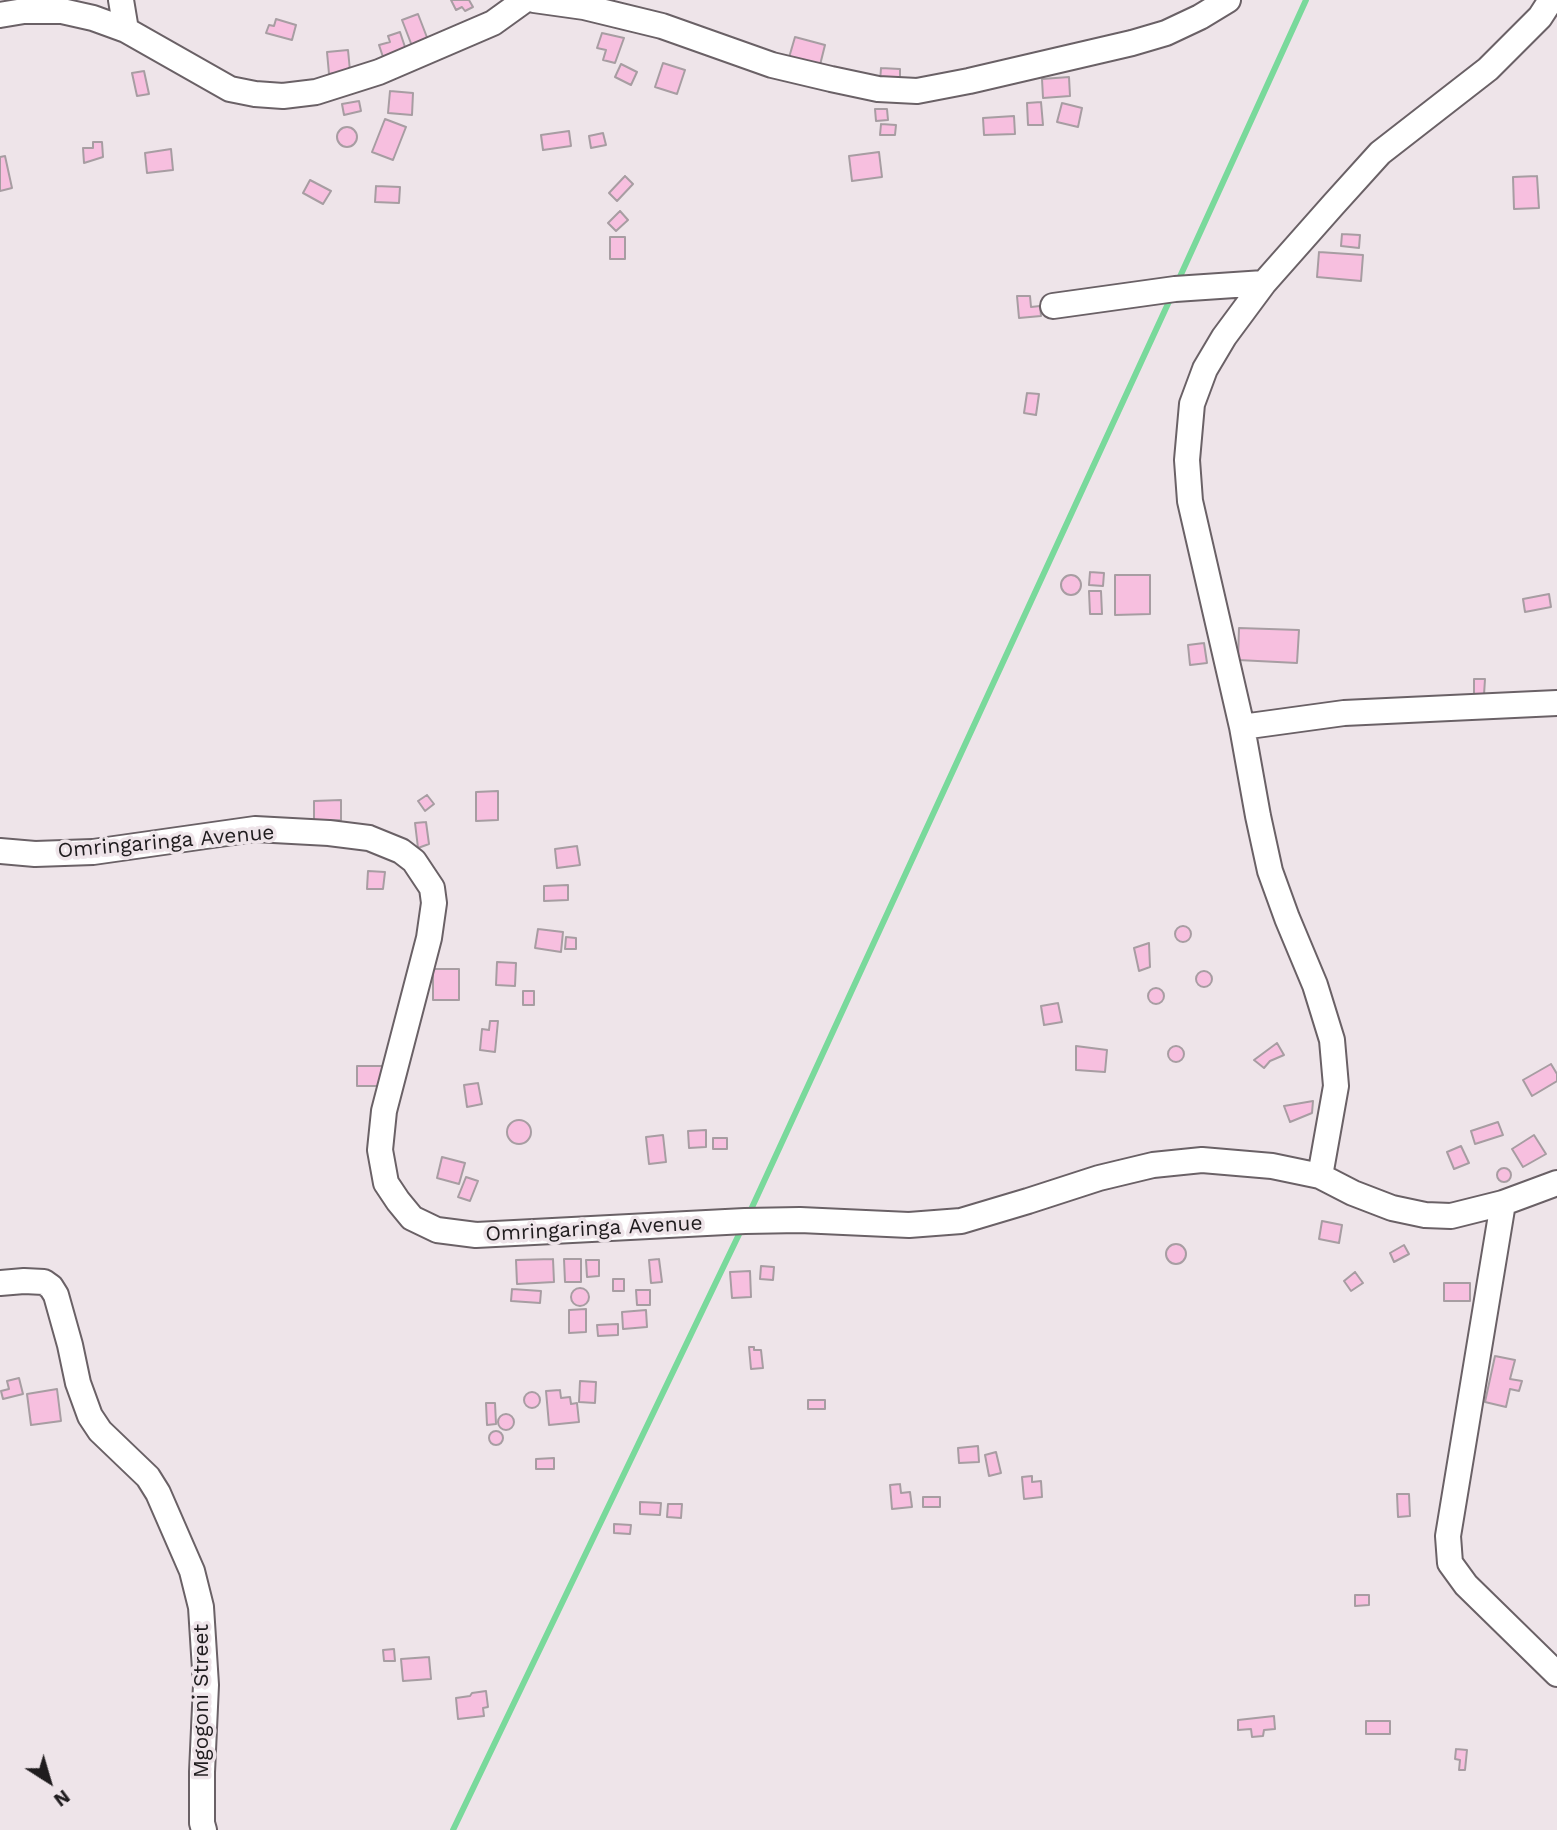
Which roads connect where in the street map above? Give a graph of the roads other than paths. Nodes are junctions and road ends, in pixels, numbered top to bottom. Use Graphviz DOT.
graph roads {
  1 [pos="121,0"];
  2 [pos="525,0"];
  3 [pos="534,0"];
  4 [pos="1228,0"];
  5 [pos="1551,0"];
  6 [pos="0,15"];
  7 [pos="126,30"];
  8 [pos="1264,283"];
  9 [pos="1053,306"];
  10 [pos="1557,703"];
  11 [pos="1242,727"];
  12 [pos="0,851"];
  13 [pos="1320,1175"];
  14 [pos="1557,1183"];
  15 [pos="1503,1203"];
  16 [pos="0,1283"];
  17 [pos="1557,1674"];
  18 [pos="204,1830"];
  1 -- 7 [label="street"];
  2 -- 7 [label="street"];
  3 -- 4 [label="street"];
  5 -- 8 [label="street"];
  6 -- 7 [label="street"];
  8 -- 9 [label="street"];
  8 -- 11 [label="street"];
  10 -- 11 [label="street"];
  11 -- 13 [label="street"];
  12 -- 13 [label="street, Omringaringa Avenue"];
  13 -- 15 [label="street, Omringaringa Avenue"];
  14 -- 15 [label="street, Omringaringa Avenue"];
  15 -- 17 [label="street"];
  16 -- 18 [label="street, Mgogoni Street"];
}
